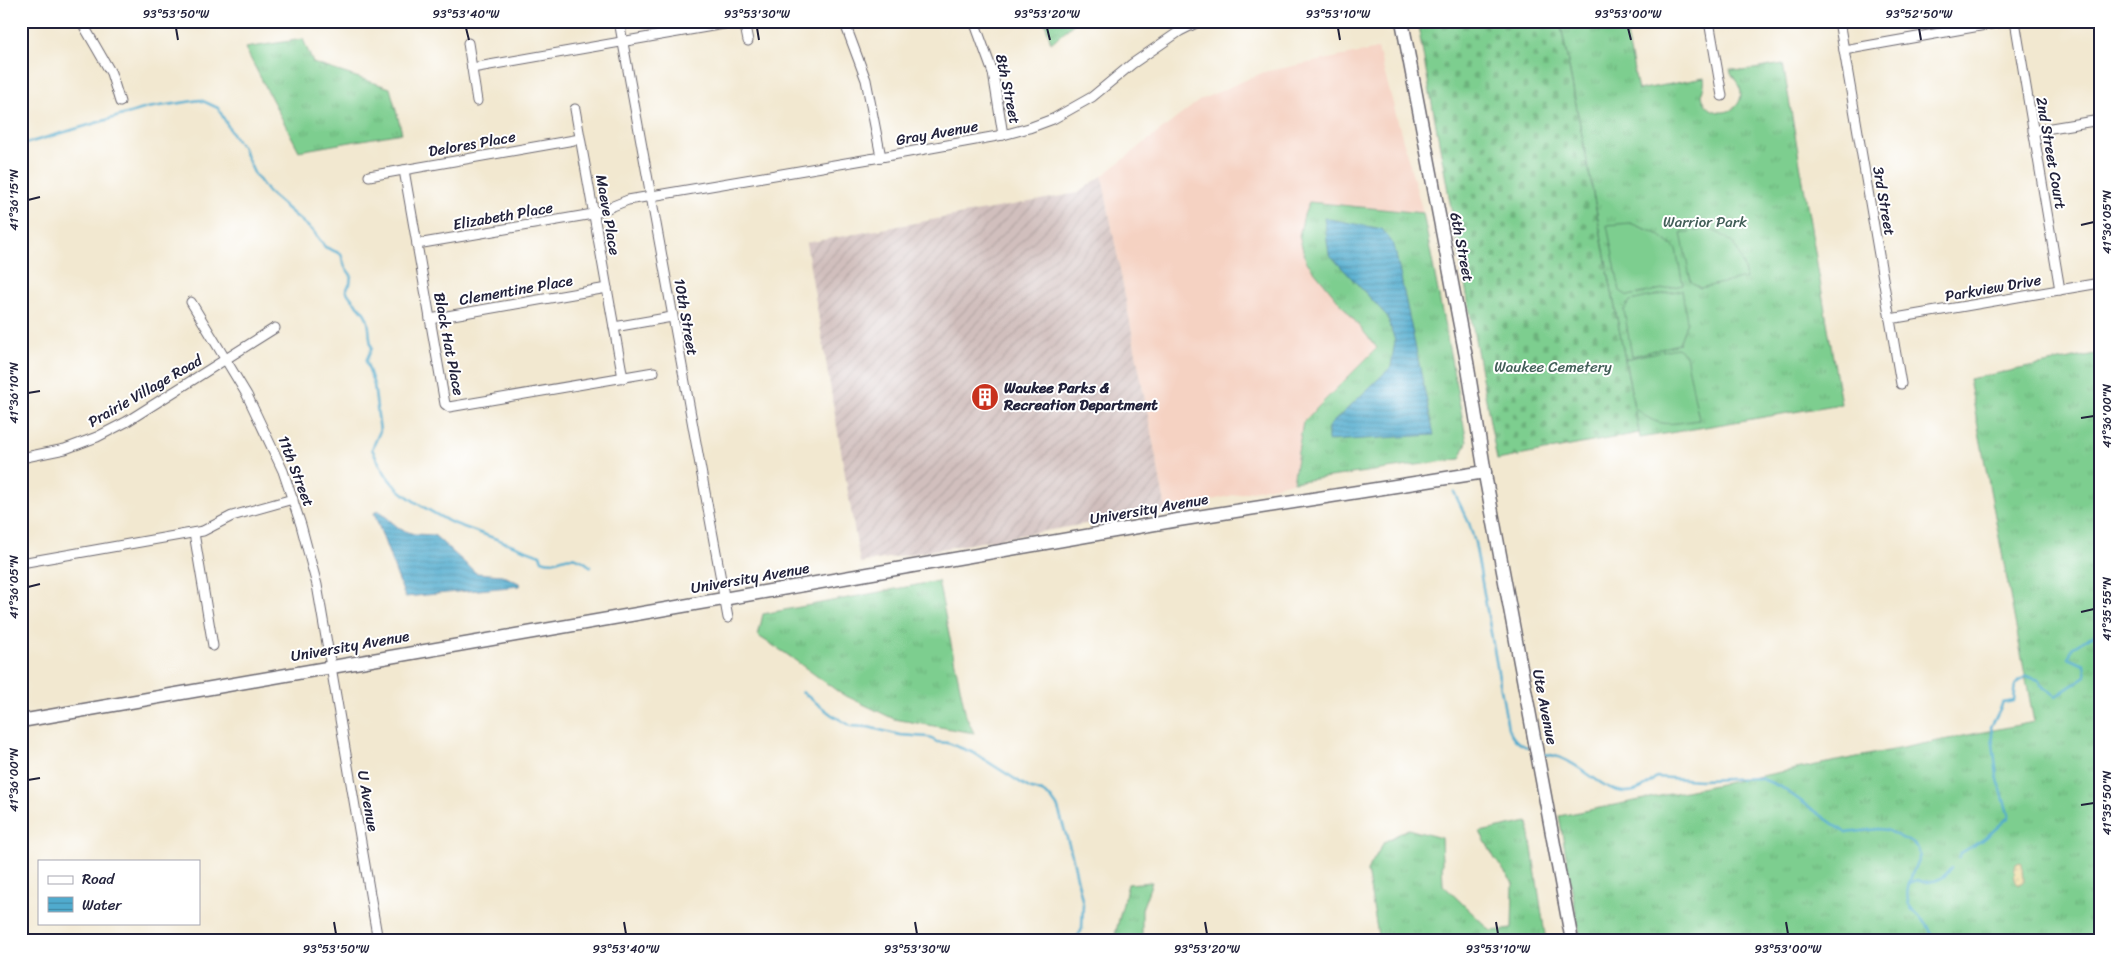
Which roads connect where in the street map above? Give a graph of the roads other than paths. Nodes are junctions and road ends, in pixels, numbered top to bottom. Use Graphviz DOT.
graph roads {
  1 [pos="82,21"];
  2 [pos="619,21"];
  3 [pos="742,21"];
  4 [pos="844,21"];
  5 [pos="974,21"];
  6 [pos="1200,21"];
  7 [pos="1402,21"];
  8 [pos="1709,21"];
  9 [pos="1839,21"];
  10 [pos="2008,21"];
  11 [pos="2015,21"];
  12 [pos="623,41"];
  13 [pos="748,41"];
  14 [pos="468,42"];
  15 [pos="1844,50"];
  16 [pos="472,68"];
  17 [pos="1722,96"];
  18 [pos="477,101"];
  19 [pos="120,102"];
  20 [pos="575,109"];
  21 [pos="2100,120"];
  22 [pos="2033,131"];
  23 [pos="1004,135"];
  24 [pos="580,139"];
  25 [pos="881,157"];
  26 [pos="404,170"];
  27 [pos="368,176"];
  28 [pos="650,197"];
  29 [pos="593,214"];
  30 [pos="417,244"];
  31 [pos="2100,283"];
  32 [pos="606,288"];
  33 [pos="2060,290"];
  34 [pos="191,302"];
  35 [pos="672,317"];
  36 [pos="430,319"];
  37 [pos="1890,319"];
  38 [pos="614,327"];
  39 [pos="275,328"];
  40 [pos="225,359"];
  41 [pos="654,372"];
  42 [pos="623,378"];
  43 [pos="1901,384"];
  44 [pos="21,458"];
  45 [pos="1485,476"];
  46 [pos="293,499"];
  47 [pos="194,533"];
  48 [pos="21,563"];
  49 [pos="724,599"];
  50 [pos="728,618"];
  51 [pos="213,646"];
  52 [pos="330,666"];
  53 [pos="21,721"];
  54 [pos="378,941"];
  55 [pos="1572,941"];
  1 -- 19 [label="street"];
  2 -- 12 [label="street, 10th Street"];
  3 -- 12 [label="street"];
  3 -- 13 [label="street"];
  4 -- 25 [label="street"];
  5 -- 23 [label="street, 8th Street"];
  6 -- 23 [label="street, Gray Avenue"];
  7 -- 45 [label="street, 6th Street"];
  8 -- 17 [label="street"];
  9 -- 15 [label="street, 3rd Street"];
  10 -- 15 [label="street"];
  11 -- 22 [label="street, 2nd Street Court"];
  12 -- 16 [label="street"];
  12 -- 28 [label="street, 10th Street"];
  14 -- 16 [label="street"];
  15 -- 37 [label="street, 3rd Street"];
  16 -- 18 [label="street"];
  20 -- 24 [label="street, Maeve Place"];
  21 -- 22 [label="street"];
  22 -- 33 [label="street, 2nd Street Court"];
  23 -- 25 [label="street, Gray Avenue"];
  24 -- 26 [label="street, Delores Place"];
  24 -- 29 [label="street, Maeve Place"];
  25 -- 28 [label="street, Gray Avenue"];
  26 -- 27 [label="street, Delores Place"];
  26 -- 30 [label="street, Black Hat Place"];
  28 -- 29 [label="street, Gray Avenue"];
  28 -- 35 [label="street, 10th Street"];
  29 -- 30 [label="street, Elizabeth Place"];
  29 -- 32 [label="street, Maeve Place"];
  30 -- 36 [label="street, Black Hat Place"];
  31 -- 33 [label="street, Parkview Drive"];
  32 -- 36 [label="street, Clementine Place"];
  32 -- 38 [label="street, Maeve Place"];
  33 -- 37 [label="street, Parkview Drive"];
  34 -- 40 [label="street, 11th Street"];
  35 -- 38 [label="street"];
  35 -- 49 [label="street, 10th Street"];
  36 -- 42 [label="street, Black Hat Place"];
  37 -- 43 [label="street, 3rd Street"];
  38 -- 42 [label="street, Maeve Place"];
  39 -- 40 [label="street, Prairie Village Road"];
  40 -- 44 [label="street, Prairie Village Road"];
  40 -- 46 [label="street, 11th Street"];
  41 -- 42 [label="street, Black Hat Place"];
  45 -- 49 [label="street, University Avenue"];
  45 -- 55 [label="street, Ute Avenue"];
  46 -- 47 [label="street"];
  46 -- 52 [label="street, 11th Street"];
  47 -- 48 [label="street"];
  47 -- 51 [label="street"];
  49 -- 50 [label="street, 10th Street"];
  49 -- 52 [label="street, University Avenue"];
  52 -- 53 [label="street, University Avenue"];
  52 -- 54 [label="street, U Avenue"];
}
